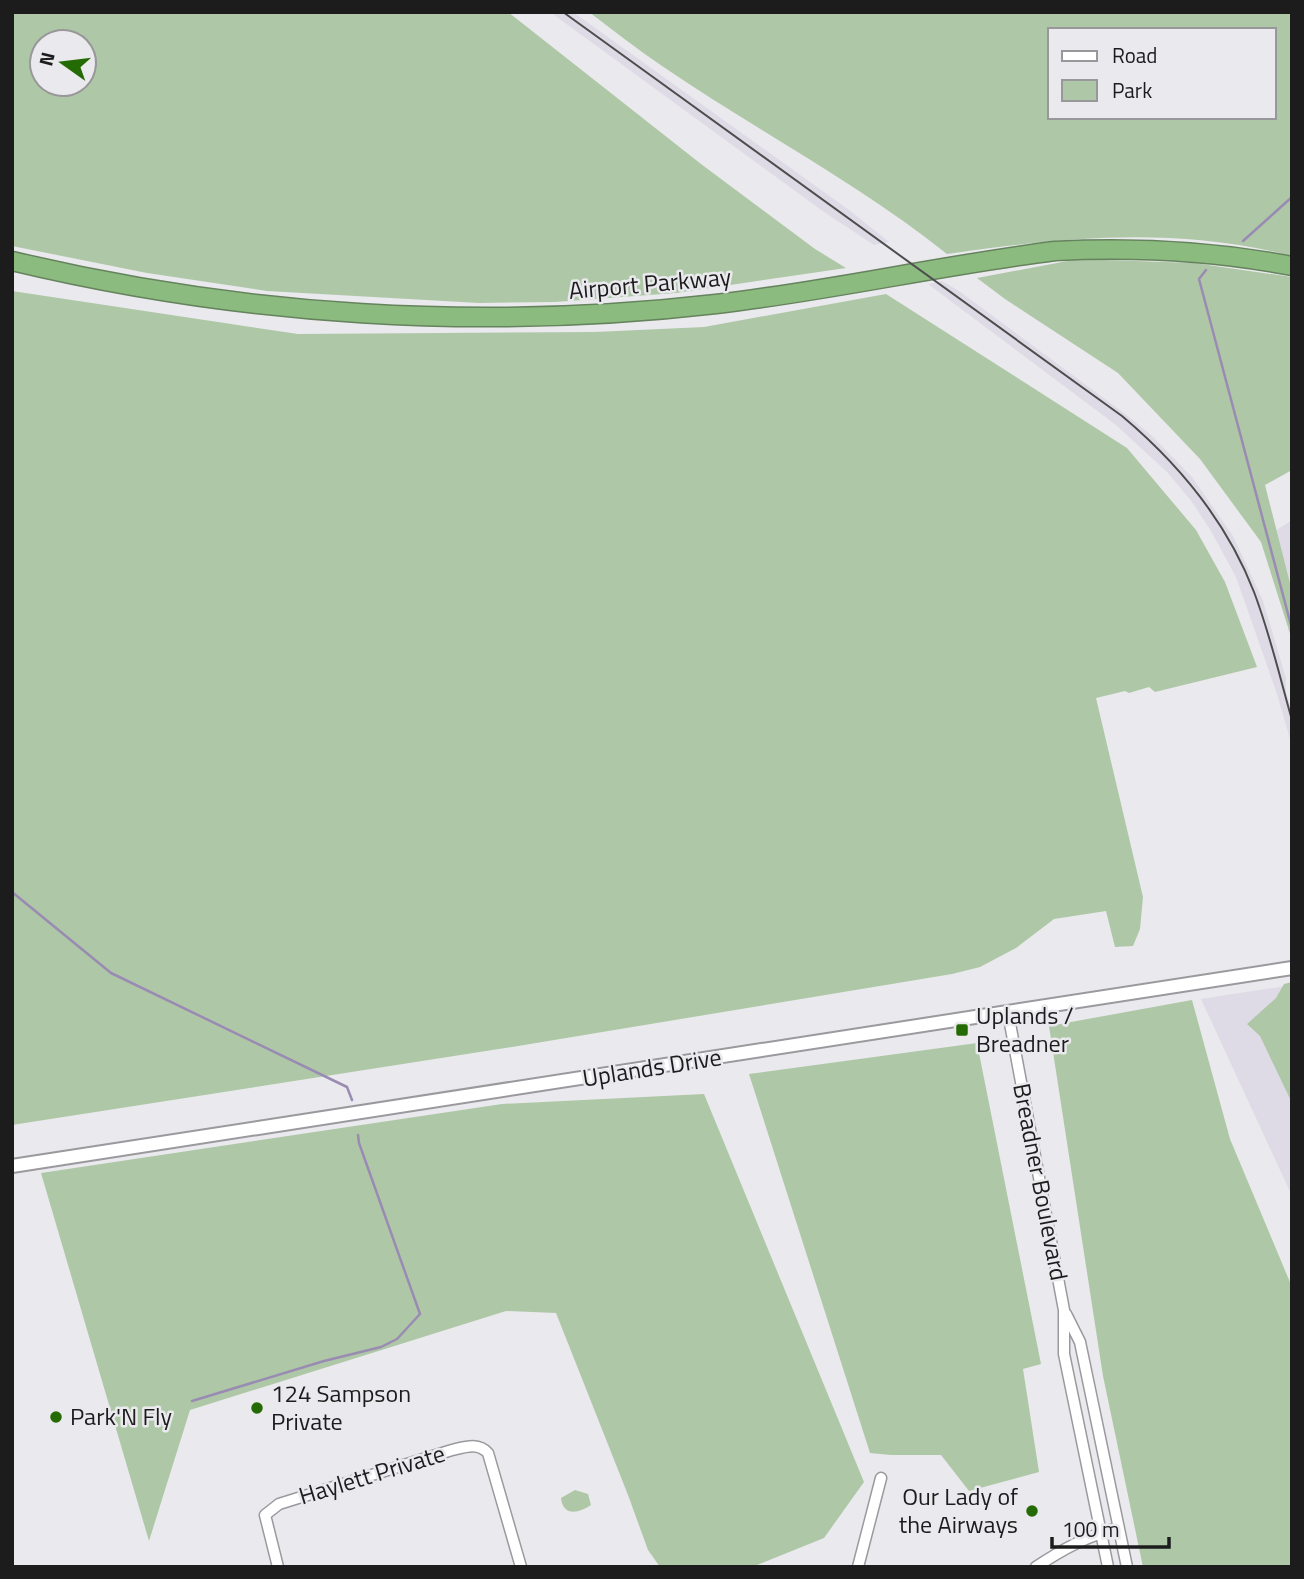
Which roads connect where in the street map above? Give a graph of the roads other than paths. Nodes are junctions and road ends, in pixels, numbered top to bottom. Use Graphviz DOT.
graph roads {
  1 [pos="12,261"];
  2 [pos="1292,266"];
  3 [pos="1292,968"];
  4 [pos="1008,1013"];
  5 [pos="12,1166"];
  6 [pos="1064,1310"];
  7 [pos="881,1478"];
  8 [pos="1118,1528"];
  9 [pos="1101,1532"];
  10 [pos="278,1567"];
  11 [pos="521,1567"];
  12 [pos="858,1567"];
  13 [pos="1036,1567"];
  14 [pos="1108,1567"];
  15 [pos="1127,1567"];
  1 -- 2 [label="highway, Airport Parkway"];
  3 -- 4 [label="main road, Uplands Drive"];
  4 -- 5 [label="main road, Uplands Drive"];
  4 -- 6 [label="street, Breadner Boulevard"];
  6 -- 8 [label="street, Breadner Boulevard"];
  6 -- 9 [label="street, Breadner Boulevard"];
  7 -- 12 [label="street"];
  8 -- 9 [label="street"];
  8 -- 15 [label="street, Breadner Boulevard"];
  9 -- 13 [label="street"];
  9 -- 14 [label="street, Breadner Boulevard"];
  10 -- 11 [label="street, Haylett Private"];
}
